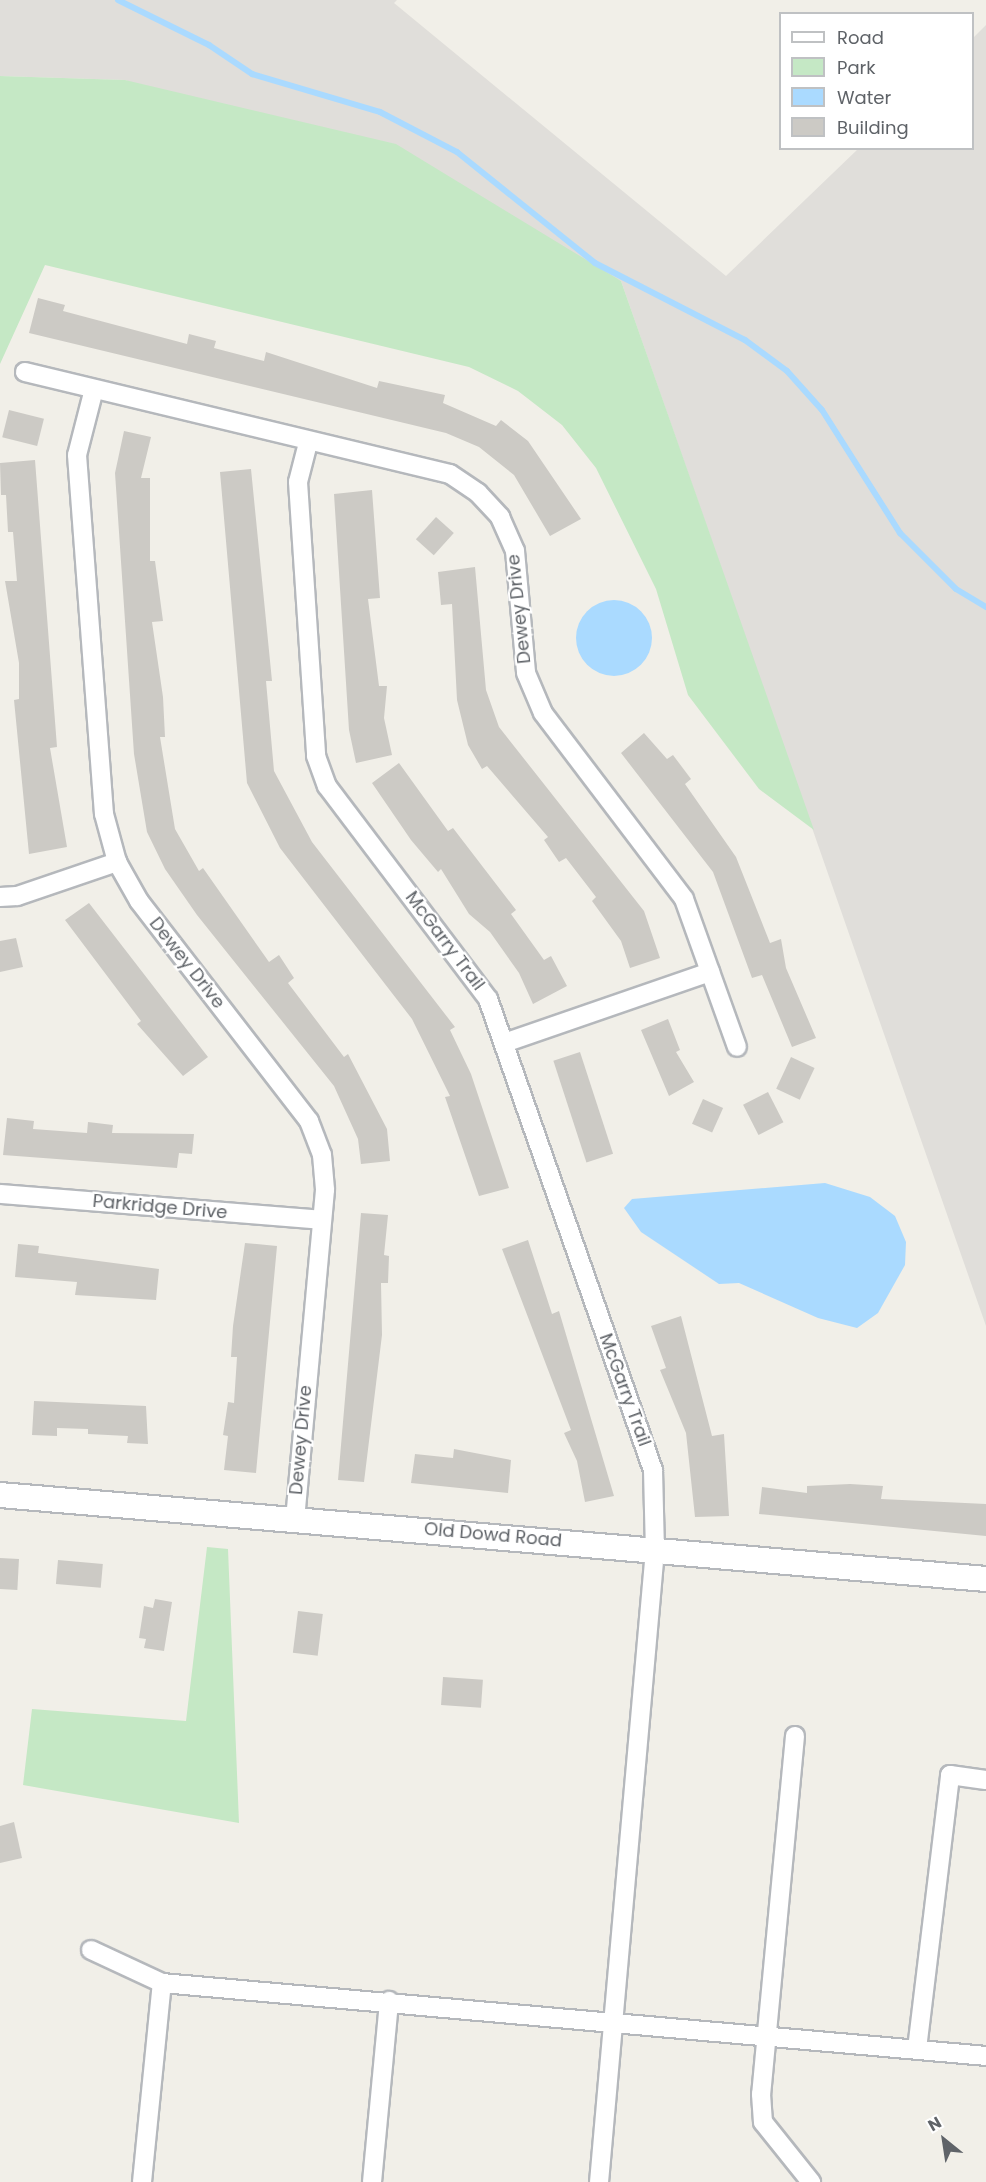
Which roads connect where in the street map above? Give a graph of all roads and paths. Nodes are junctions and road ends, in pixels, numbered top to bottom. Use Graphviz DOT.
graph roads {
  1 [pos="25,372"];
  2 [pos="94,389"];
  3 [pos="308,442"];
  4 [pos="117,862"];
  5 [pos="0,897"];
  6 [pos="710,972"];
  7 [pos="504,1043"];
  8 [pos="737,1047"];
  9 [pos="0,1194"];
  10 [pos="321,1220"];
  11 [pos="0,1495"];
  12 [pos="295,1518"];
  13 [pos="654,1550"];
  14 [pos="986,1579"];
  15 [pos="795,1736"];
  16 [pos="986,1780"];
  17 [pos="91,1950"];
  18 [pos="162,1983"];
  19 [pos="389,2001"];
  20 [pos="614,2020"];
  21 [pos="768,2036"];
  22 [pos="917,2049"];
  23 [pos="986,2056"];
  24 [pos="142,2182"];
  25 [pos="372,2182"];
  26 [pos="599,2182"];
  27 [pos="811,2182"];
  1 -- 2 [label="street, Dewey Drive"];
  2 -- 3 [label="street, Dewey Drive"];
  2 -- 4 [label="street, Dewey Drive"];
  3 -- 6 [label="street, Dewey Drive"];
  3 -- 7 [label="street, McGarry Trail"];
  4 -- 5 [label="street"];
  4 -- 10 [label="street, Dewey Drive"];
  6 -- 7 [label="street"];
  6 -- 8 [label="street, Dewey Drive"];
  7 -- 13 [label="street, McGarry Trail"];
  9 -- 10 [label="street, Parkridge Drive"];
  10 -- 12 [label="street, Dewey Drive"];
  11 -- 12 [label="street, Old Dowd Road"];
  12 -- 13 [label="street, Old Dowd Road"];
  13 -- 14 [label="street, Old Dowd Road"];
  13 -- 20 [label="street, McGarry Trail"];
  15 -- 21 [label="street"];
  16 -- 22 [label="street"];
  17 -- 18 [label="street"];
  18 -- 19 [label="street"];
  18 -- 24 [label="street"];
  19 -- 20 [label="street"];
  19 -- 25 [label="street"];
  20 -- 21 [label="street"];
  20 -- 26 [label="street, McGarry Trail"];
  21 -- 22 [label="street"];
  21 -- 27 [label="street"];
  22 -- 23 [label="street"];
}
